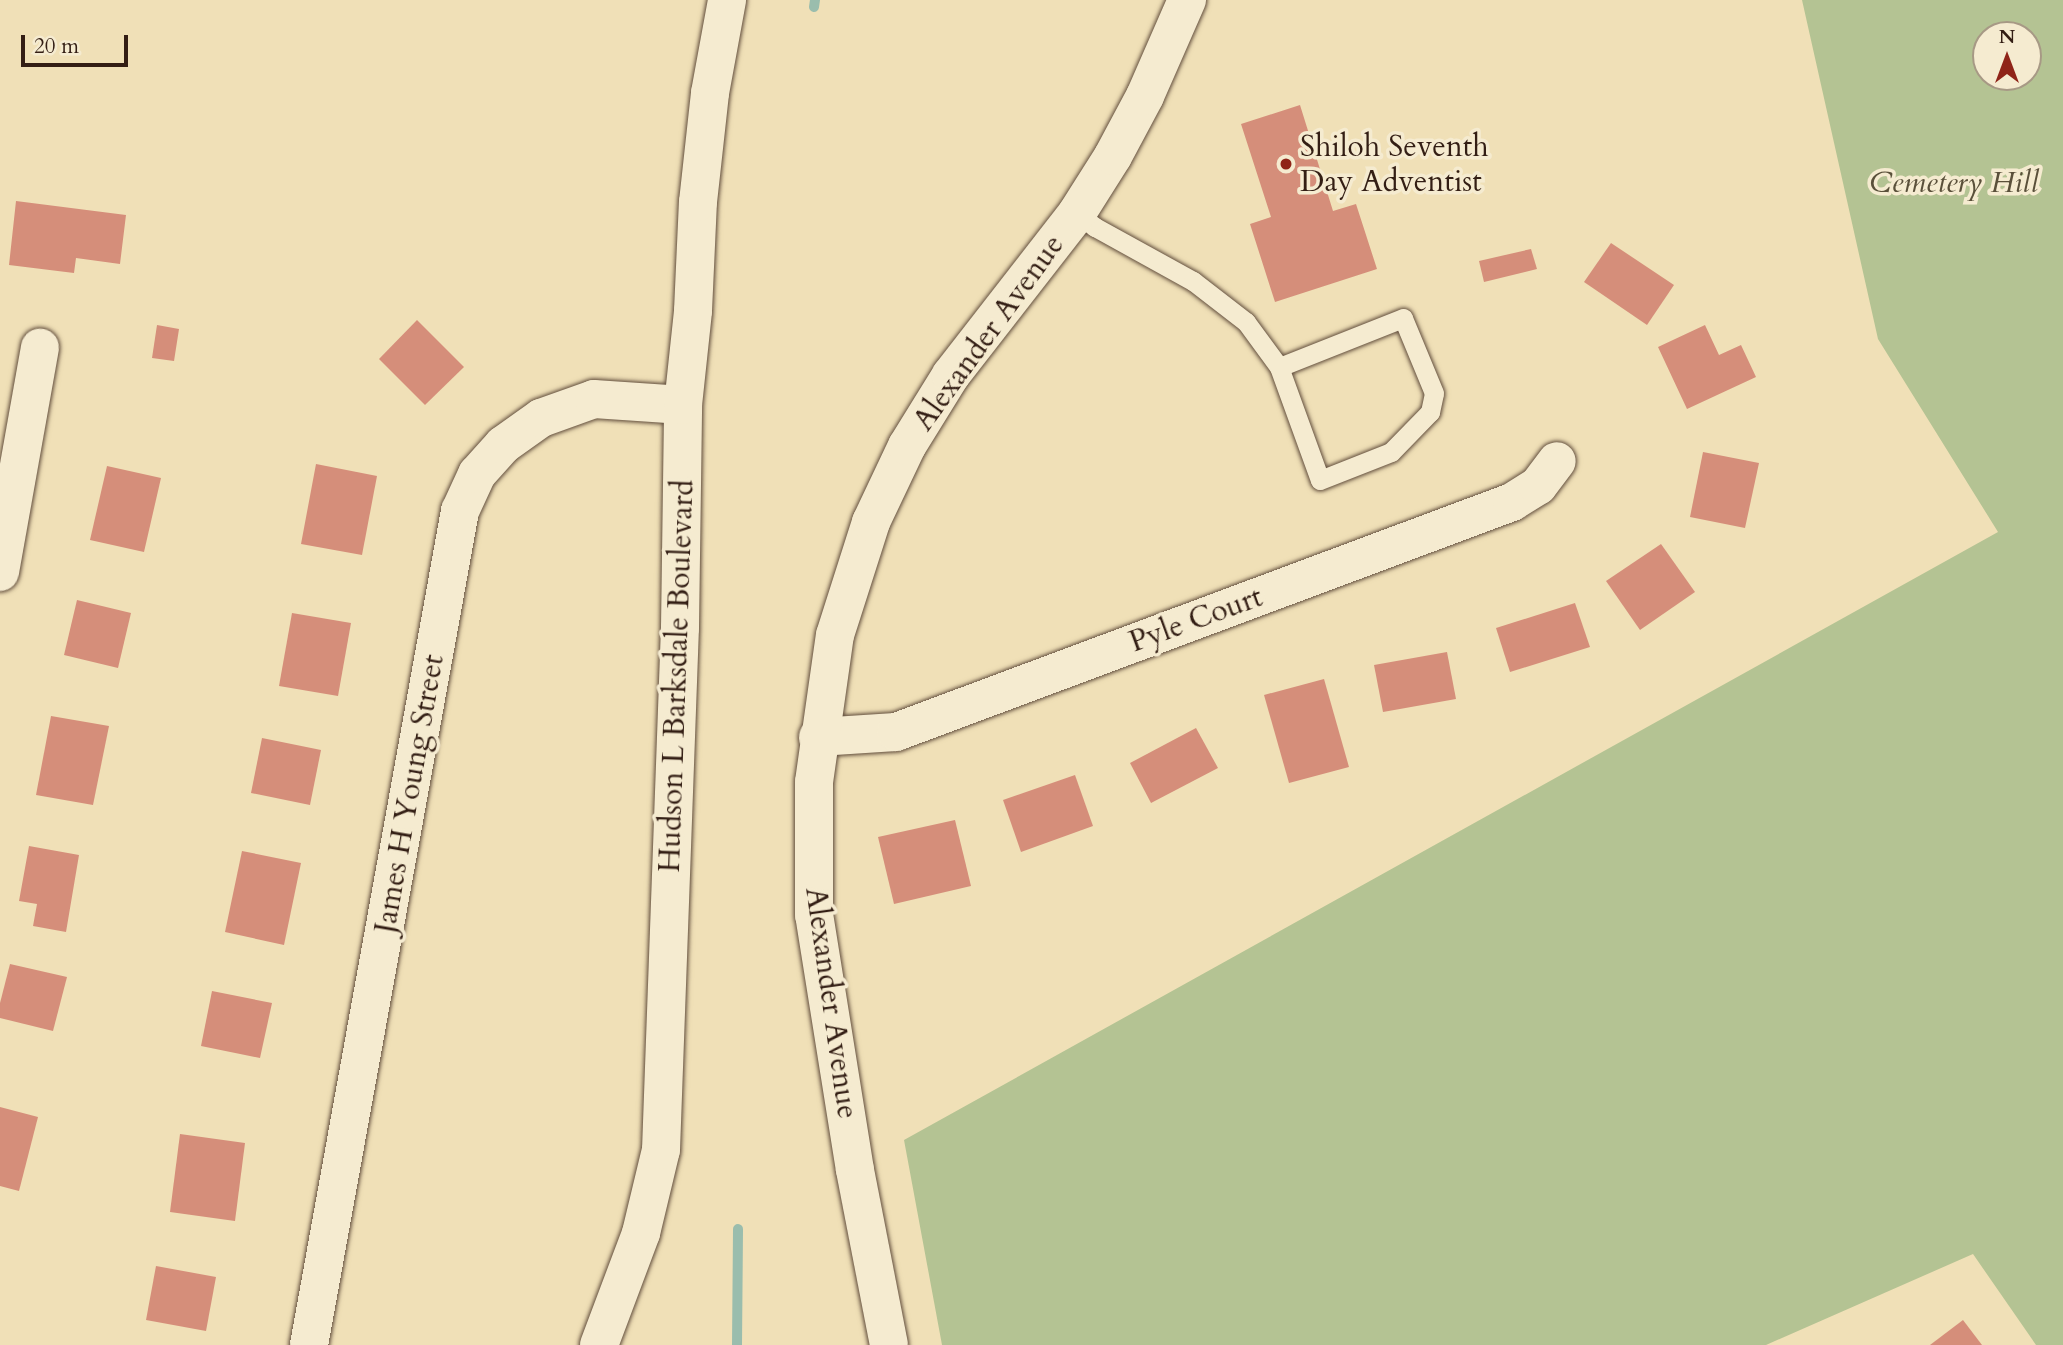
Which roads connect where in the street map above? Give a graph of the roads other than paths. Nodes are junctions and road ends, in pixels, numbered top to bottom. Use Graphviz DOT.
graph roads {
  1 [pos="727,0"];
  2 [pos="1187,0"];
  3 [pos="1077,213"];
  4 [pos="40,348"];
  5 [pos="1279,367"];
  6 [pos="683,405"];
  7 [pos="1557,461"];
  8 [pos="0,572"];
  9 [pos="818,737"];
  10 [pos="309,1345"];
  11 [pos="599,1345"];
  12 [pos="889,1345"];
  1 -- 6 [label="street, Hudson L Barksdale Boulevard"];
  2 -- 3 [label="street, Alexander Avenue"];
  3 -- 5 [label="lane"];
  3 -- 9 [label="street, Alexander Avenue"];
  4 -- 8 [label="street"];
  5 -- 5 [label="lane"];
  6 -- 10 [label="street, James H Young Street"];
  6 -- 11 [label="street, Hudson L Barksdale Boulevard"];
  7 -- 9 [label="street, Pyle Court"];
  9 -- 12 [label="street, Alexander Avenue"];
}
